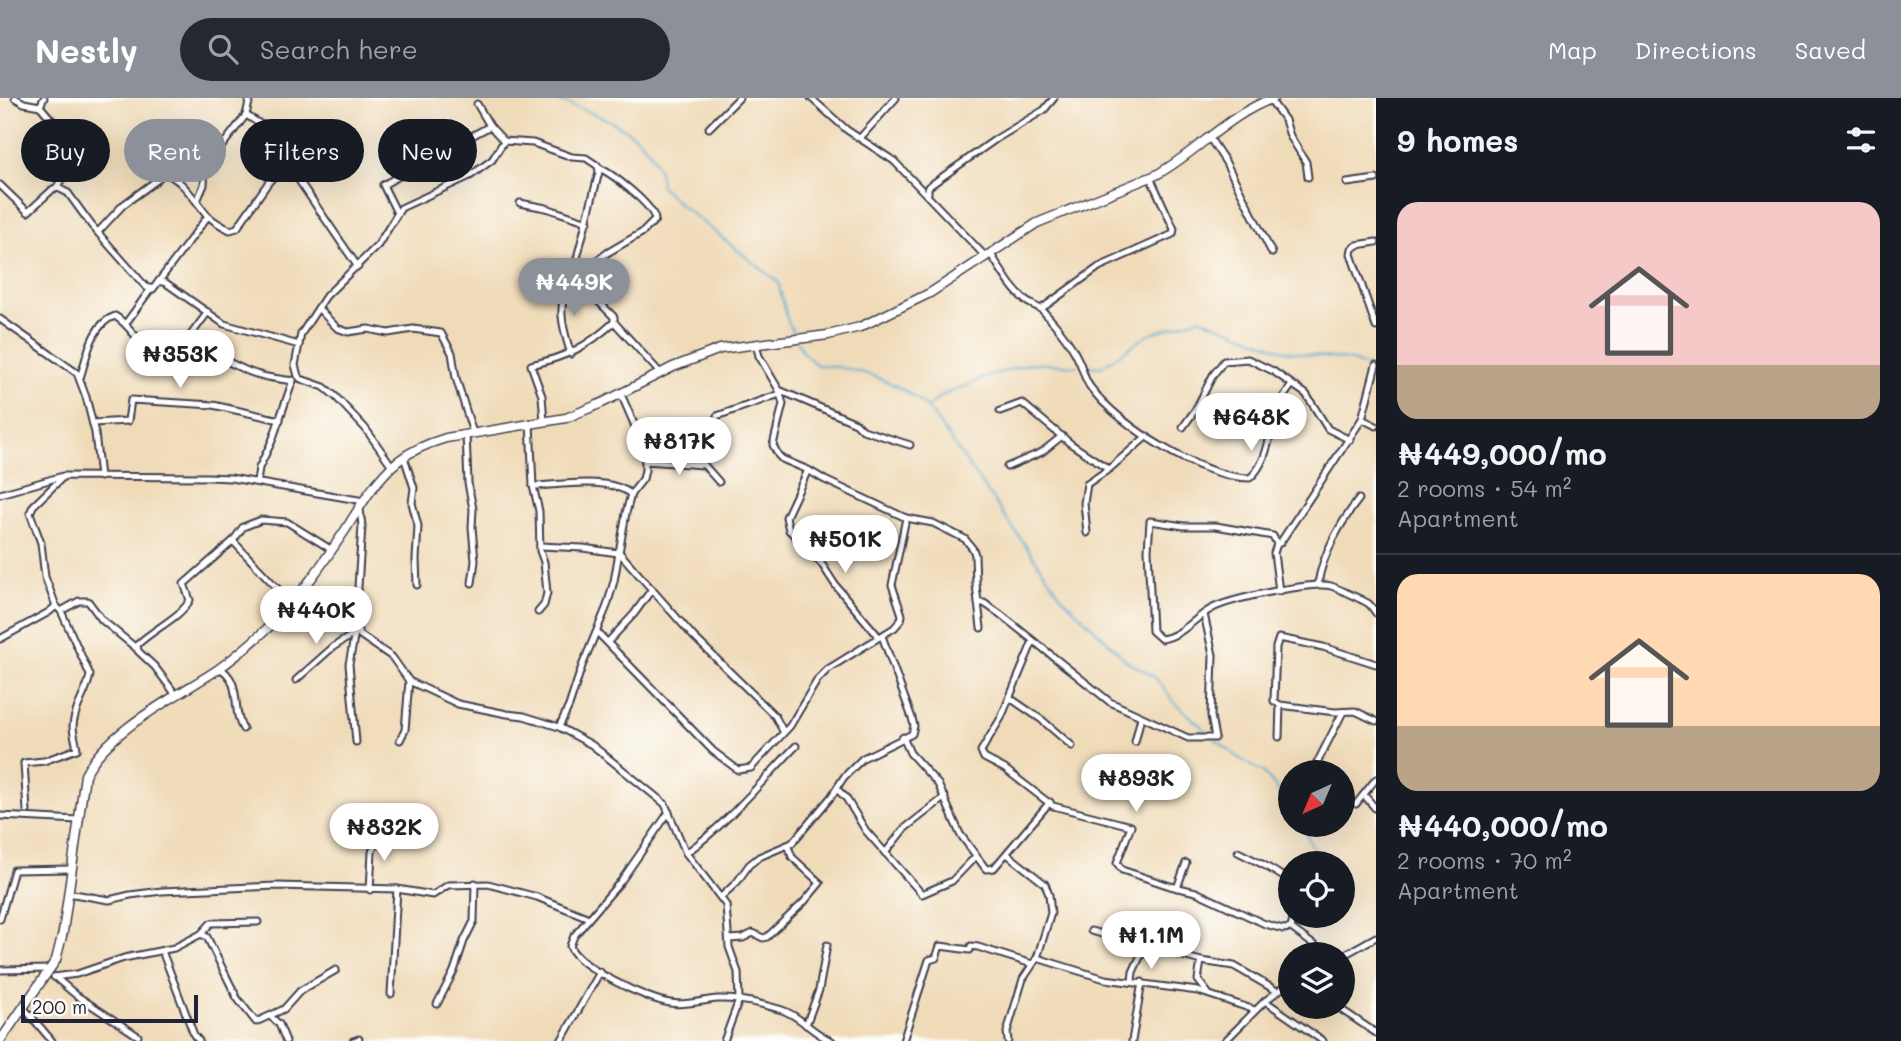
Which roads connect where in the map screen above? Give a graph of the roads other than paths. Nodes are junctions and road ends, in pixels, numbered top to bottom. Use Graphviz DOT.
graph roads {
  1 [pos="15,98"];
  2 [pos="44,98"];
  3 [pos="250,98"];
  4 [pos="739,98"];
  5 [pos="811,98"];
  6 [pos="896,98"];
  7 [pos="1054,98"];
  8 [pos="1271,98"];
  9 [pos="477,104"];
  10 [pos="40,106"];
  11 [pos="246,115"];
  12 [pos="51,119"];
  13 [pos="252,119"];
  14 [pos="490,126"];
  15 [pos="709,128"];
  16 [pos="1209,137"];
  17 [pos="860,138"];
  18 [pos="504,141"];
  19 [pos="599,168"];
  20 [pos="1150,177"];
  21 [pos="1308,177"];
  22 [pos="1376,179"];
  23 [pos="59,182"];
  24 [pos="269,182"];
  25 [pos="300,182"];
  26 [pos="1347,183"];
  27 [pos="0,185"];
  28 [pos="55,188"];
  29 [pos="929,197"];
  30 [pos="197,201"];
  31 [pos="520,202"];
  32 [pos="397,213"];
  33 [pos="208,216"];
  34 [pos="588,222"];
  35 [pos="99,231"];
  36 [pos="1376,242"];
  37 [pos="1272,253"];
  38 [pos="987,255"];
  39 [pos="358,267"];
  40 [pos="581,276"];
  41 [pos="159,281"];
  42 [pos="150,290"];
  43 [pos="318,308"];
  44 [pos="1041,309"];
  45 [pos="208,312"];
  46 [pos="0,319"];
  47 [pos="614,322"];
  48 [pos="126,323"];
  49 [pos="1376,327"];
  50 [pos="756,344"];
  51 [pos="299,345"];
  52 [pos="180,354"];
  53 [pos="571,354"];
  54 [pos="1376,365"];
  55 [pos="296,373"];
  56 [pos="661,374"];
  57 [pos="80,378"];
  58 [pos="293,381"];
  59 [pos="1292,385"];
  60 [pos="779,392"];
  61 [pos="621,394"];
  62 [pos="1000,411"];
  63 [pos="717,416"];
  64 [pos="1362,419"];
  65 [pos="280,420"];
  66 [pos="544,422"];
  67 [pos="93,424"];
  68 [pos="530,424"];
  69 [pos="1376,426"];
  70 [pos="1183,427"];
  71 [pos="470,433"];
  72 [pos="1062,436"];
  73 [pos="1147,436"];
  74 [pos="1350,440"];
  75 [pos="910,445"];
  76 [pos="404,457"];
  77 [pos="645,461"];
  78 [pos="392,467"];
  79 [pos="1007,467"];
  80 [pos="1110,469"];
  81 [pos="808,470"];
  82 [pos="64,476"];
  83 [pos="100,477"];
  84 [pos="257,482"];
  85 [pos="719,482"];
  86 [pos="533,486"];
  87 [pos="0,494"];
  88 [pos="631,494"];
  89 [pos="1359,499"];
  90 [pos="362,504"];
  91 [pos="906,518"];
  92 [pos="1087,533"];
  93 [pos="233,541"];
  94 [pos="1277,544"];
  95 [pos="540,546"];
  96 [pos="332,550"];
  97 [pos="618,552"];
  98 [pos="472,583"];
  99 [pos="1318,584"];
  100 [pos="417,585"];
  101 [pos="652,589"];
  102 [pos="1279,591"];
  103 [pos="978,603"];
  104 [pos="292,604"];
  105 [pos="56,606"];
  106 [pos="1375,610"];
  107 [pos="61,611"];
  108 [pos="538,612"];
  109 [pos="1204,614"];
  110 [pos="981,628"];
  111 [pos="356,631"];
  112 [pos="597,632"];
  113 [pos="881,637"];
  114 [pos="0,639"];
  115 [pos="1032,641"];
  116 [pos="608,642"];
  117 [pos="137,648"];
  118 [pos="1376,664"];
  119 [pos="219,668"];
  120 [pos="296,680"];
  121 [pos="409,681"];
  122 [pos="176,695"];
  123 [pos="1010,698"];
  124 [pos="1280,705"];
  125 [pos="1343,712"];
  126 [pos="1141,717"];
  127 [pos="1376,721"];
  128 [pos="559,727"];
  129 [pos="243,729"];
  130 [pos="783,731"];
  131 [pos="903,737"];
  132 [pos="1279,737"];
  133 [pos="400,740"];
  134 [pos="356,742"];
  135 [pos="1135,742"];
  136 [pos="796,746"];
  137 [pos="1072,746"];
  138 [pos="1319,760"];
  139 [pos="1376,779"];
  140 [pos="837,789"];
  141 [pos="1364,795"];
  142 [pos="945,797"];
  143 [pos="1050,802"];
  144 [pos="1356,804"];
  145 [pos="1376,809"];
  146 [pos="27,811"];
  147 [pos="669,812"];
  148 [pos="0,816"];
  149 [pos="78,820"];
  150 [pos="379,833"];
  151 [pos="788,846"];
  152 [pos="1238,852"];
  153 [pos="686,853"];
  154 [pos="885,853"];
  155 [pos="1007,854"];
  156 [pos="976,856"];
  157 [pos="1186,863"];
  158 [pos="72,869"];
  159 [pos="1278,874"];
  160 [pos="475,883"];
  161 [pos="1177,888"];
  162 [pos="397,889"];
  163 [pos="370,890"];
  164 [pos="68,893"];
  165 [pos="721,897"];
  166 [pos="589,918"];
  167 [pos="0,919"];
  168 [pos="258,922"];
  169 [pos="1278,928"];
  170 [pos="1279,928"];
  171 [pos="1291,928"];
  172 [pos="1091,932"];
  173 [pos="201,934"];
  174 [pos="1376,937"];
  175 [pos="729,939"];
  176 [pos="1310,942"];
  177 [pos="827,945"];
  178 [pos="1145,946"];
  179 [pos="1355,949"];
  180 [pos="162,951"];
  181 [pos="1037,958"];
  182 [pos="1201,961"];
  183 [pos="1032,964"];
  184 [pos="0,970"];
  185 [pos="336,970"];
  186 [pos="600,972"];
  187 [pos="53,973"];
  188 [pos="1132,981"];
  189 [pos="1142,982"];
  190 [pos="1277,990"];
  191 [pos="1208,993"];
  192 [pos="391,994"];
  193 [pos="739,1000"];
  194 [pos="1265,1001"];
  195 [pos="437,1004"];
  196 [pos="24,1008"];
  197 [pos="1255,1010"];
  198 [pos="270,1016"];
  199 [pos="1355,1019"];
  200 [pos="806,1025"];
  201 [pos="3,1031"];
  202 [pos="1376,1033"];
  203 [pos="138,1036"];
  204 [pos="0,1041"];
  205 [pos="52,1041"];
  206 [pos="199,1041"];
  207 [pos="286,1041"];
  208 [pos="561,1041"];
  209 [pos="724,1041"];
  210 [pos="832,1041"];
  211 [pos="903,1041"];
  212 [pos="1008,1041"];
  213 [pos="1132,1041"];
  214 [pos="1225,1041"];
  215 [pos="1323,1041"];
  1 -- 10 [label="street"];
  2 -- 10 [label="street"];
  3 -- 11 [label="street"];
  4 -- 15 [label="street"];
  5 -- 17 [label="street"];
  6 -- 17 [label="street"];
  7 -- 29 [label="street"];
  8 -- 16 [label="street"];
  8 -- 21 [label="street"];
  9 -- 14 [label="street"];
  10 -- 12 [label="street"];
  11 -- 13 [label="street"];
  11 -- 30 [label="street"];
  14 -- 18 [label="street"];
  14 -- 32 [label="street"];
  16 -- 20 [label="street"];
  16 -- 37 [label="street"];
  17 -- 29 [label="street"];
  18 -- 19 [label="street"];
  18 -- 32 [label="street"];
  19 -- 34 [label="street"];
  19 -- 40 [label="street"];
  20 -- 38 [label="street"];
  20 -- 44 [label="street"];
  22 -- 26 [label="street"];
  23 -- 28 [label="street"];
  24 -- 33 [label="street"];
  25 -- 39 [label="street"];
  27 -- 28 [label="street"];
  28 -- 35 [label="street"];
  29 -- 38 [label="street"];
  30 -- 33 [label="street"];
  30 -- 35 [label="street"];
  31 -- 34 [label="street"];
  32 -- 39 [label="street"];
  33 -- 41 [label="street"];
  34 -- 40 [label="street"];
  35 -- 42 [label="street"];
  36 -- 49 [label="street"];
  38 -- 44 [label="street"];
  38 -- 50 [label="street"];
  39 -- 43 [label="street"];
  40 -- 47 [label="street"];
  40 -- 53 [label="street"];
  41 -- 42 [label="street"];
  41 -- 45 [label="street"];
  42 -- 48 [label="street"];
  43 -- 51 [label="street"];
  43 -- 71 [label="street"];
  44 -- 73 [label="street"];
  45 -- 51 [label="street"];
  45 -- 52 [label="street"];
  46 -- 57 [label="street"];
  47 -- 53 [label="street"];
  47 -- 56 [label="street"];
  48 -- 52 [label="street"];
  48 -- 57 [label="street"];
  50 -- 56 [label="street"];
  50 -- 60 [label="street"];
  51 -- 55 [label="street"];
  52 -- 58 [label="street"];
  53 -- 66 [label="street"];
  54 -- 64 [label="street"];
  55 -- 58 [label="street"];
  55 -- 78 [label="street"];
  56 -- 61 [label="street"];
  57 -- 67 [label="street"];
  58 -- 65 [label="street"];
  59 -- 70 [label="street"];
  59 -- 73 [label="street"];
  59 -- 74 [label="street"];
  60 -- 63 [label="street"];
  60 -- 75 [label="street"];
  60 -- 81 [label="street"];
  61 -- 66 [label="street"];
  61 -- 77 [label="street"];
  62 -- 72 [label="street"];
  64 -- 69 [label="street"];
  64 -- 74 [label="street"];
  65 -- 67 [label="street"];
  65 -- 84 [label="street"];
  66 -- 68 [label="street"];
  67 -- 83 [label="street"];
  68 -- 71 [label="street"];
  68 -- 86 [label="street"];
  71 -- 76 [label="street"];
  71 -- 98 [label="street"];
  72 -- 79 [label="street"];
  72 -- 80 [label="street"];
  73 -- 80 [label="street"];
  74 -- 94 [label="street"];
  76 -- 78 [label="street"];
  76 -- 100 [label="street"];
  77 -- 85 [label="street"];
  77 -- 88 [label="street"];
  78 -- 90 [label="street"];
  80 -- 92 [label="street"];
  81 -- 91 [label="street"];
  81 -- 113 [label="street"];
  82 -- 83 [label="street"];
  82 -- 87 [label="street"];
  82 -- 105 [label="street"];
  83 -- 84 [label="street"];
  84 -- 90 [label="street"];
  86 -- 88 [label="street"];
  86 -- 95 [label="street"];
  88 -- 97 [label="street"];
  89 -- 99 [label="street"];
  90 -- 96 [label="street"];
  90 -- 111 [label="street"];
  91 -- 103 [label="street"];
  91 -- 113 [label="street"];
  93 -- 96 [label="street"];
  93 -- 104 [label="street"];
  93 -- 117 [label="street"];
  94 -- 102 [label="street"];
  94 -- 109 [label="street"];
  95 -- 97 [label="street"];
  95 -- 108 [label="street"];
  96 -- 104 [label="street"];
  97 -- 101 [label="street"];
  97 -- 112 [label="street"];
  99 -- 102 [label="street"];
  99 -- 106 [label="street"];
  101 -- 116 [label="street"];
  101 -- 130 [label="street"];
  102 -- 109 [label="street"];
  103 -- 110 [label="street"];
  103 -- 115 [label="street"];
  104 -- 119 [label="street"];
  105 -- 107 [label="street"];
  105 -- 114 [label="street"];
  107 -- 117 [label="street"];
  107 -- 146 [label="street"];
  109 -- 126 [label="street"];
  111 -- 120 [label="street"];
  111 -- 121 [label="street"];
  111 -- 134 [label="street"];
  112 -- 116 [label="street"];
  112 -- 128 [label="street"];
  113 -- 130 [label="street"];
  113 -- 131 [label="street"];
  115 -- 123 [label="street"];
  115 -- 126 [label="street"];
  116 -- 130 [label="street"];
  117 -- 122 [label="street"];
  118 -- 124 [label="street"];
  119 -- 122 [label="street"];
  119 -- 129 [label="street"];
  121 -- 128 [label="street"];
  121 -- 133 [label="street"];
  122 -- 149 [label="street"];
  123 -- 137 [label="street"];
  123 -- 143 [label="street"];
  124 -- 125 [label="street"];
  124 -- 132 [label="street"];
  125 -- 127 [label="street"];
  125 -- 138 [label="street"];
  126 -- 135 [label="street"];
  128 -- 147 [label="street"];
  131 -- 140 [label="street"];
  131 -- 142 [label="street"];
  136 -- 153 [label="street"];
  139 -- 141 [label="street"];
  140 -- 151 [label="street"];
  140 -- 154 [label="street"];
  141 -- 144 [label="street"];
  141 -- 145 [label="street"];
  142 -- 154 [label="street"];
  142 -- 156 [label="street"];
  143 -- 155 [label="street"];
  143 -- 161 [label="street"];
  147 -- 153 [label="street"];
  147 -- 166 [label="street"];
  148 -- 149 [label="street"];
  149 -- 158 [label="street"];
  150 -- 163 [label="street"];
  151 -- 165 [label="street"];
  151 -- 175 [label="street"];
  152 -- 159 [label="street"];
  153 -- 165 [label="street"];
  154 -- 156 [label="street"];
  155 -- 156 [label="street"];
  155 -- 181 [label="street"];
  157 -- 161 [label="street"];
  158 -- 164 [label="street"];
  158 -- 167 [label="street"];
  160 -- 162 [label="street"];
  160 -- 166 [label="street"];
  160 -- 195 [label="street"];
  161 -- 169 [label="street"];
  162 -- 163 [label="street"];
  162 -- 192 [label="street"];
  163 -- 164 [label="street"];
  164 -- 187 [label="street"];
  165 -- 175 [label="street"];
  166 -- 186 [label="street"];
  168 -- 173 [label="street"];
  170 -- 171 [label="street"];
  171 -- 176 [label="street"];
  172 -- 178 [label="street"];
  173 -- 180 [label="street"];
  173 -- 198 [label="street"];
  174 -- 179 [label="street"];
  175 -- 193 [label="street"];
  177 -- 200 [label="street"];
  178 -- 182 [label="street"];
  178 -- 188 [label="street"];
  180 -- 187 [label="street"];
  180 -- 206 [label="street"];
  181 -- 183 [label="street"];
  181 -- 188 [label="street"];
  182 -- 190 [label="street"];
  182 -- 191 [label="street"];
  183 -- 211 [label="street"];
  183 -- 212 [label="street"];
  184 -- 187 [label="street"];
  185 -- 198 [label="street"];
  186 -- 193 [label="street"];
  186 -- 208 [label="street"];
  187 -- 196 [label="street"];
  187 -- 203 [label="street"];
  188 -- 189 [label="street"];
  189 -- 191 [label="street"];
  189 -- 213 [label="street"];
  190 -- 194 [label="street"];
  191 -- 197 [label="street"];
  193 -- 200 [label="street"];
  193 -- 209 [label="street"];
  194 -- 197 [label="street"];
  194 -- 215 [label="street"];
  196 -- 201 [label="street"];
  196 -- 205 [label="street"];
  197 -- 214 [label="street"];
  198 -- 207 [label="street"];
  199 -- 202 [label="street"];
  200 -- 210 [label="street"];
  201 -- 204 [label="street"];
}
